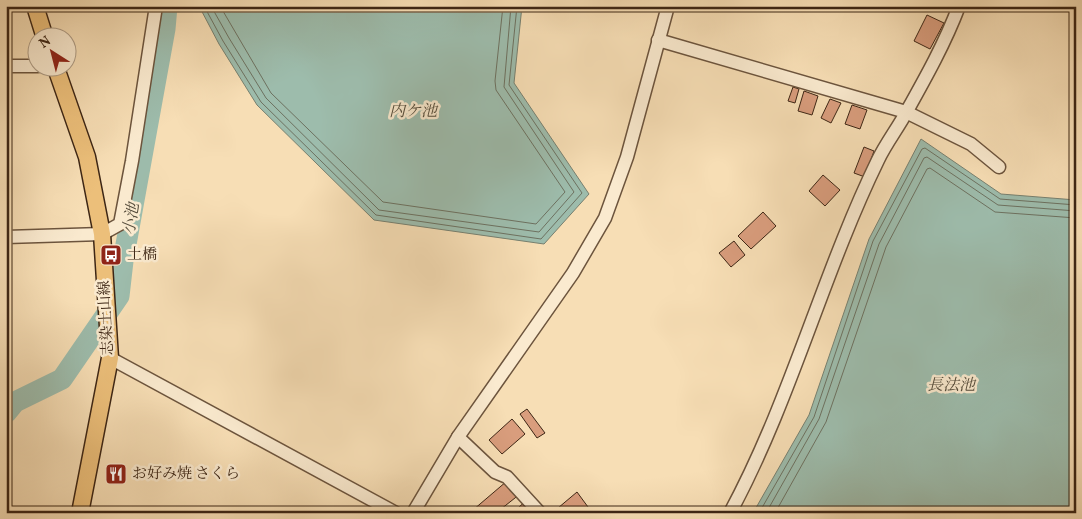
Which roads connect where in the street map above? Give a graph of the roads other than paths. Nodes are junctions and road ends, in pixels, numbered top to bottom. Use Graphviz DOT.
graph roads {
  1 [pos="35,6"];
  2 [pos="156,6"];
  3 [pos="668,6"];
  4 [pos="959,6"];
  5 [pos="43,28"];
  6 [pos="658,40"];
  7 [pos="6,66"];
  8 [pos="28,66"];
  9 [pos="59,78"];
  10 [pos="906,112"];
  11 [pos="999,167"];
  12 [pos="102,234"];
  13 [pos="6,237"];
  14 [pos="110,358"];
  15 [pos="458,437"];
  16 [pos="80,513"];
  17 [pos="396,513"];
  18 [pos="413,513"];
  19 [pos="540,513"];
  20 [pos="730,513"];
  1 -- 5 [label="main road"];
  2 -- 12 [label="street"];
  3 -- 6 [label="street"];
  4 -- 10 [label="street"];
  6 -- 10 [label="street"];
  6 -- 15 [label="street"];
  7 -- 8 [label="street"];
  9 -- 12 [label="main road, 志染土山線"];
  10 -- 11 [label="street"];
  10 -- 20 [label="street"];
  12 -- 13 [label="street"];
  12 -- 14 [label="main road, 志染土山線"];
  14 -- 16 [label="main road, 志染土山線"];
  14 -- 17 [label="street"];
  15 -- 18 [label="street"];
  15 -- 19 [label="street"];
}
